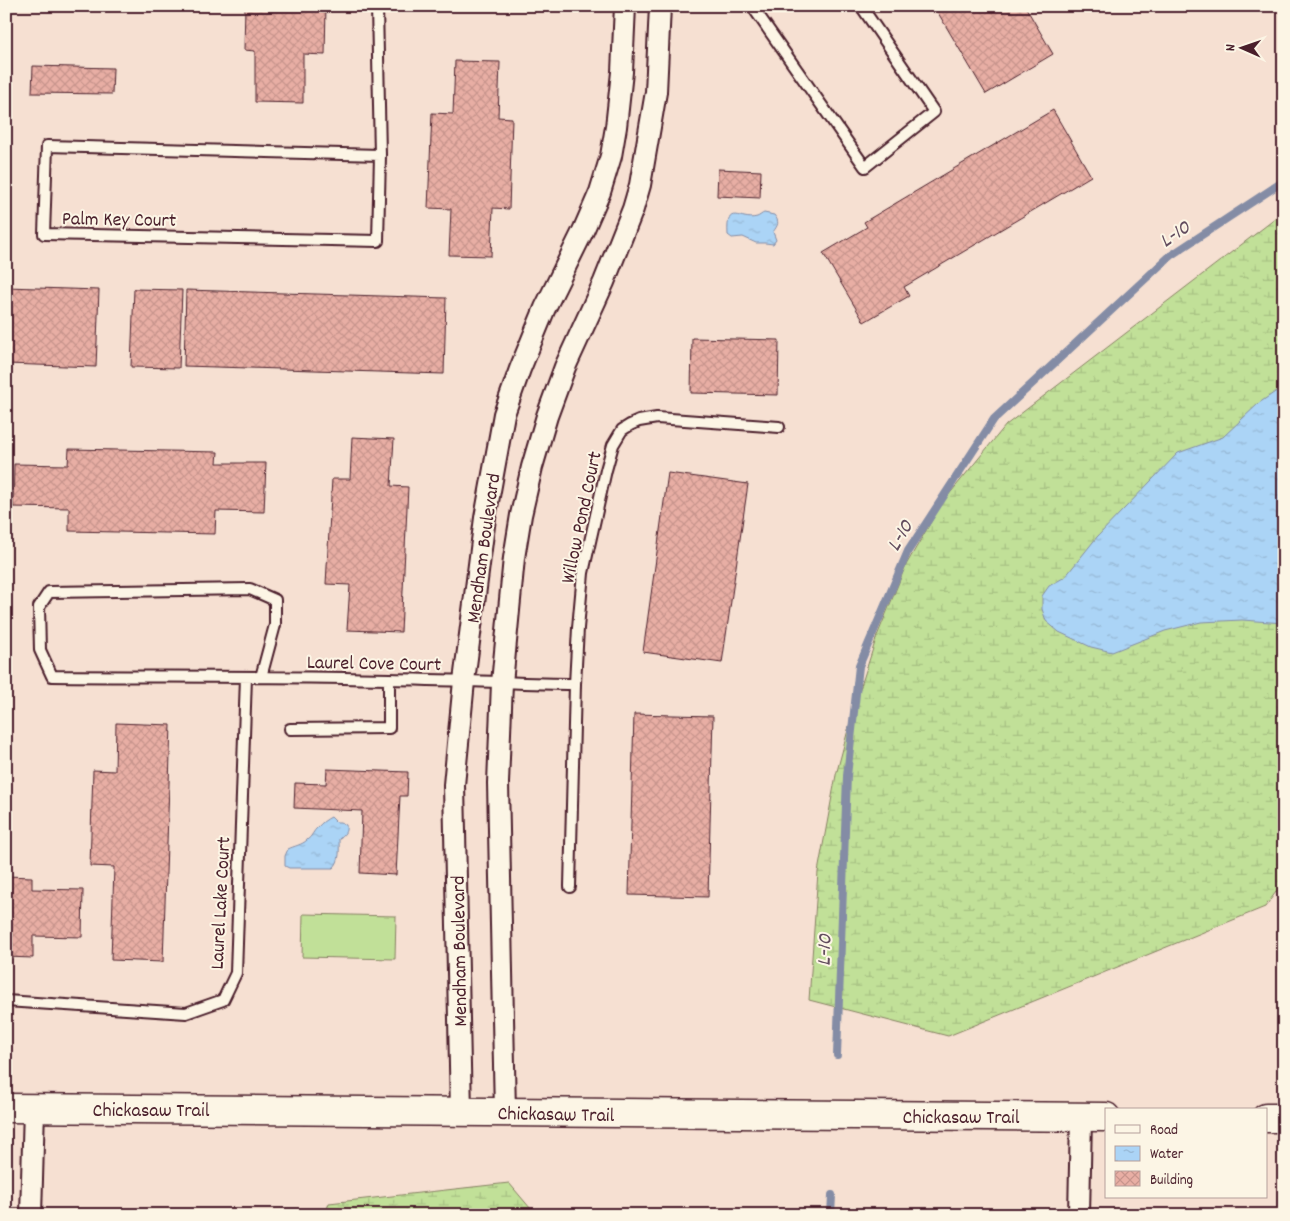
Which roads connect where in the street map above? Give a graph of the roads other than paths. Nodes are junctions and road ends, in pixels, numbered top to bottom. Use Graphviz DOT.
graph roads {
  1 [pos="377,6"];
  2 [pos="625,6"];
  3 [pos="660,6"];
  4 [pos="752,6"];
  5 [pos="861,6"];
  6 [pos="380,154"];
  7 [pos="779,427"];
  8 [pos="246,677"];
  9 [pos="261,677"];
  10 [pos="389,679"];
  11 [pos="464,681"];
  12 [pos="502,683"];
  13 [pos="575,684"];
  14 [pos="290,729"];
  15 [pos="570,887"];
  16 [pos="6,1001"];
  17 [pos="6,1108"];
  18 [pos="34,1108"];
  19 [pos="461,1112"];
  20 [pos="505,1112"];
  21 [pos="1094,1117"];
  22 [pos="1268,1118"];
  23 [pos="1284,1118"];
  24 [pos="31,1215"];
  25 [pos="1079,1215"];
  1 -- 6 [label="lane, Palm Key Court"];
  2 -- 11 [label="street, Mendham Boulevard"];
  3 -- 12 [label="street, Mendham Boulevard"];
  4 -- 5 [label="lane"];
  6 -- 6 [label="lane, Palm Key Court"];
  7 -- 13 [label="lane, Willow Pond Court"];
  8 -- 9 [label="lane, Laurel Cove Court"];
  8 -- 9 [label="lane, Laurel Cove Court"];
  8 -- 16 [label="lane, Laurel Lake Court"];
  9 -- 10 [label="lane, Laurel Cove Court"];
  10 -- 11 [label="lane, Laurel Cove Court"];
  10 -- 14 [label="lane"];
  11 -- 12 [label="lane, Laurel Cove Court"];
  11 -- 19 [label="street, Mendham Boulevard"];
  12 -- 13 [label="lane"];
  12 -- 20 [label="street, Mendham Boulevard"];
  13 -- 15 [label="lane, Willow Pond Court"];
  17 -- 18 [label="street, Chickasaw Trail"];
  18 -- 19 [label="street, Chickasaw Trail"];
  18 -- 24 [label="street"];
  19 -- 20 [label="street, Chickasaw Trail"];
  20 -- 21 [label="street, Chickasaw Trail"];
  21 -- 25 [label="street"];
  22 -- 23 [label="street"];
}
